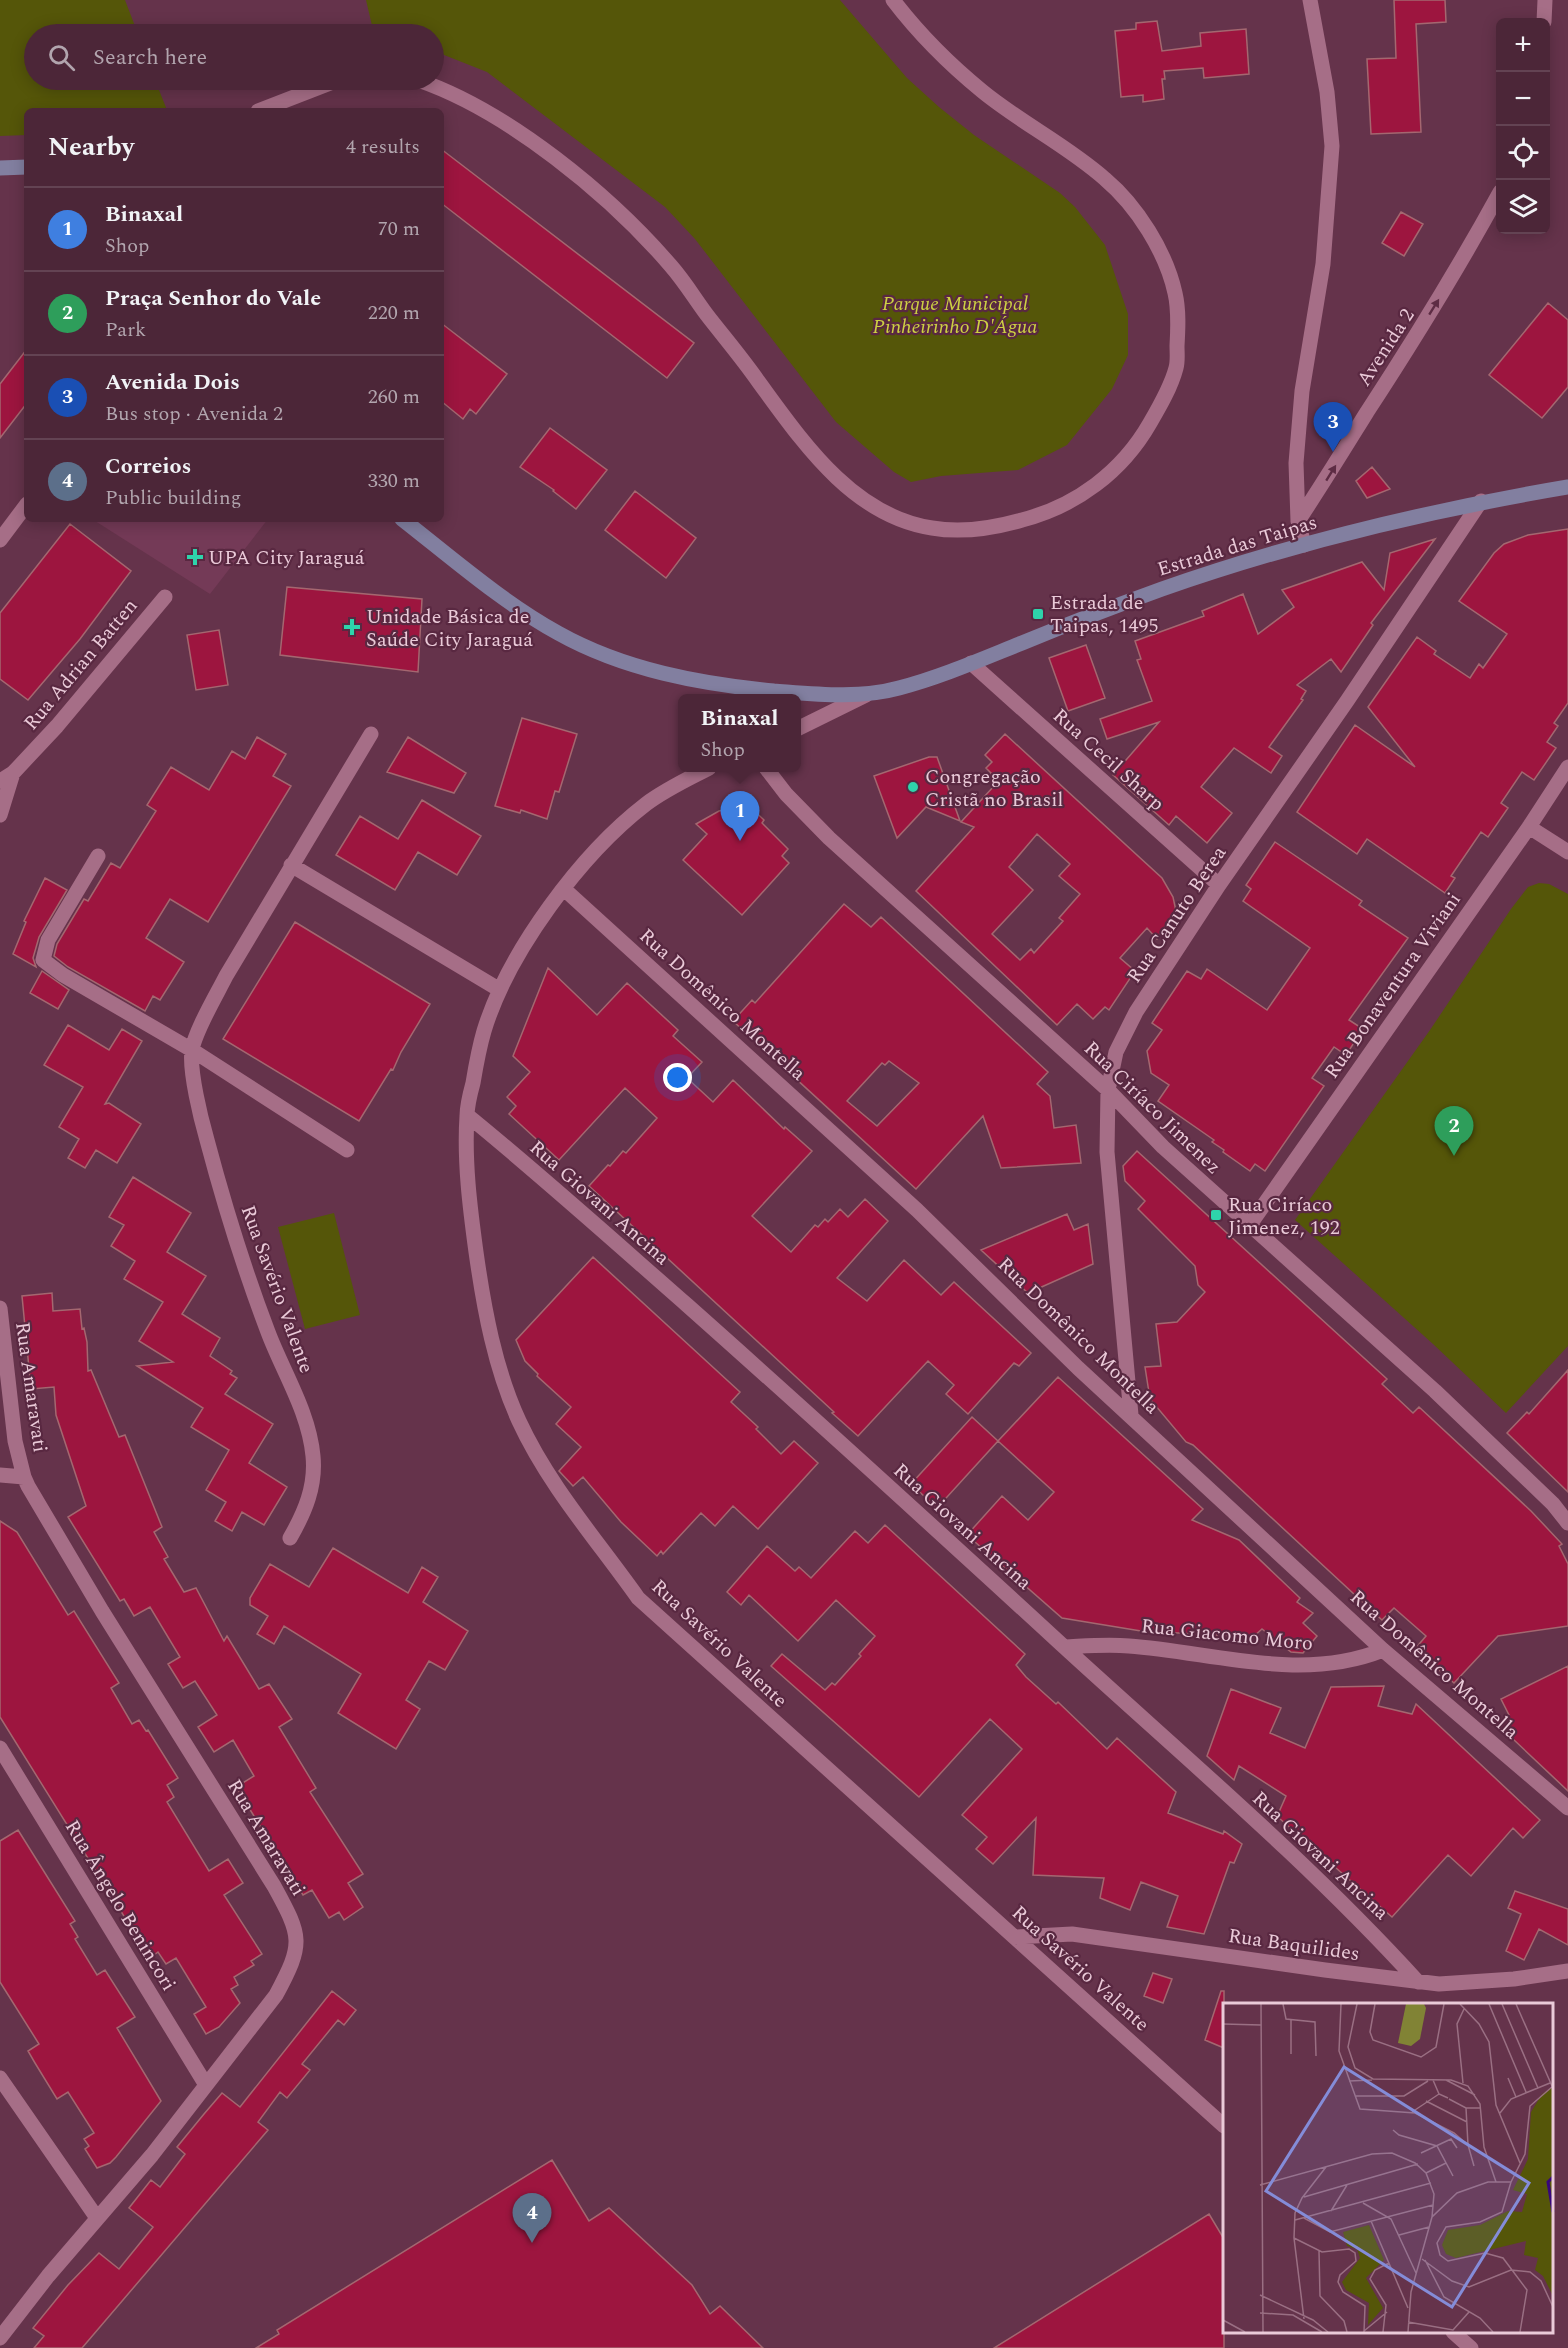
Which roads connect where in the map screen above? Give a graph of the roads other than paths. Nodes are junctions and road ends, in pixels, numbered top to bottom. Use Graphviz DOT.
graph roads {
  1 [pos="892,0"];
  2 [pos="1310,0"];
  3 [pos="1545,0"];
  4 [pos="1544,18"];
  5 [pos="312,90"];
  6 [pos="441,90"];
  7 [pos="266,108"];
  8 [pos="24,167"];
  9 [pos="0,168"];
  10 [pos="1496,199"];
  11 [pos="1568,487"];
  12 [pos="1481,501"];
  13 [pos="24,508"];
  14 [pos="1298,521"];
  15 [pos="406,522"];
  16 [pos="0,540"];
  17 [pos="1304,545"];
  18 [pos="165,597"];
  19 [pos="971,663"];
  20 [pos="866,695"];
  21 [pos="801,727"];
  22 [pos="371,734"];
  23 [pos="1568,767"];
  24 [pos="702,772"];
  25 [pos="769,772"];
  26 [pos="6,777"];
  27 [pos="0,815"];
  28 [pos="1528,827"];
  29 [pos="1568,852"];
  30 [pos="98,856"];
  31 [pos="291,865"];
  32 [pos="1220,885"];
  33 [pos="564,889"];
  34 [pos="500,990"];
  35 [pos="192,1050"];
  36 [pos="1108,1090"];
  37 [pos="466,1114"];
  38 [pos="347,1150"];
  39 [pos="1249,1226"];
  40 [pos="0,1308"];
  41 [pos="1131,1415"];
  42 [pos="0,1475"];
  43 [pos="24,1477"];
  44 [pos="1568,1522"];
  45 [pos="290,1538"];
  46 [pos="1065,1647"];
  47 [pos="1383,1650"];
  48 [pos="0,1748"];
  49 [pos="1568,1808"];
  50 [pos="1014,1937"];
  51 [pos="1568,1971"];
  52 [pos="1418,1982"];
  53 [pos="0,2078"];
  54 [pos="206,2085"];
  55 [pos="1223,2125"];
  56 [pos="97,2218"];
  57 [pos="1455,2333"];
  58 [pos="0,2338"];
  59 [pos="1471,2348"];
  1 -- 6 [label="street"];
  2 -- 14 [label="street"];
  3 -- 4 [label="street"];
  5 -- 7 [label="street"];
  8 -- 9 [label="main road"];
  14 -- 10 [label="street, Avenida 2, one-way"];
  11 -- 12 [label="main road, Estrada das Taipas"];
  12 -- 17 [label="main road, Estrada das Taipas"];
  12 -- 32 [label="street, Rua Canuto Berea"];
  13 -- 16 [label="street"];
  14 -- 17 [label="street"];
  15 -- 20 [label="main road, Estrada das Taipas"];
  17 -- 19 [label="main road, Estrada das Taipas"];
  18 -- 26 [label="street, Rua Adrian Batten"];
  19 -- 20 [label="main road, Estrada das Taipas"];
  19 -- 32 [label="street, Rua Cecil Sharp"];
  20 -- 21 [label="street"];
  22 -- 31 [label="street, Rua Savério Valente"];
  23 -- 28 [label="street, Rua Bonaventura Viviani"];
  24 -- 33 [label="street, Rua Savério Valente"];
  25 -- 36 [label="street, Rua Ciríaco Jimenez"];
  26 -- 27 [label="street"];
  28 -- 29 [label="street"];
  28 -- 39 [label="street, Rua Bonaventura Viviani"];
  30 -- 35 [label="street"];
  31 -- 34 [label="street"];
  31 -- 35 [label="street, Rua Savério Valente"];
  32 -- 36 [label="street, Rua Canuto Berea"];
  33 -- 34 [label="street, Rua Savério Valente"];
  33 -- 41 [label="street, Rua Domênico Montella"];
  34 -- 37 [label="street, Rua Savério Valente"];
  35 -- 38 [label="street"];
  35 -- 45 [label="street, Rua Savério Valente"];
  36 -- 39 [label="street, Rua Ciríaco Jimenez"];
  36 -- 41 [label="street, Rua Canuto Berea"];
  37 -- 46 [label="street, Rua Giovani Ancina"];
  37 -- 50 [label="street, Rua Savério Valente"];
  39 -- 44 [label="street, Rua Ciríaco Jimenez"];
  40 -- 43 [label="street, Rua Amaravati"];
  41 -- 47 [label="street, Rua Domênico Montella"];
  42 -- 43 [label="street"];
  43 -- 54 [label="street, Rua Amaravati"];
  46 -- 47 [label="street, Rua Giacomo Moro"];
  46 -- 52 [label="street, Rua Giovani Ancina"];
  47 -- 49 [label="street, Rua Domênico Montella"];
  48 -- 54 [label="street, Rua Ângelo Benincori"];
  50 -- 52 [label="street, Rua Baquilides"];
  50 -- 55 [label="street, Rua Savério Valente"];
  51 -- 52 [label="street, Rua Baquilides"];
  53 -- 56 [label="street"];
  54 -- 56 [label="street, Rua Amaravati"];
  56 -- 58 [label="street, Rua Amaravati"];
  57 -- 59 [label="street"];
}
